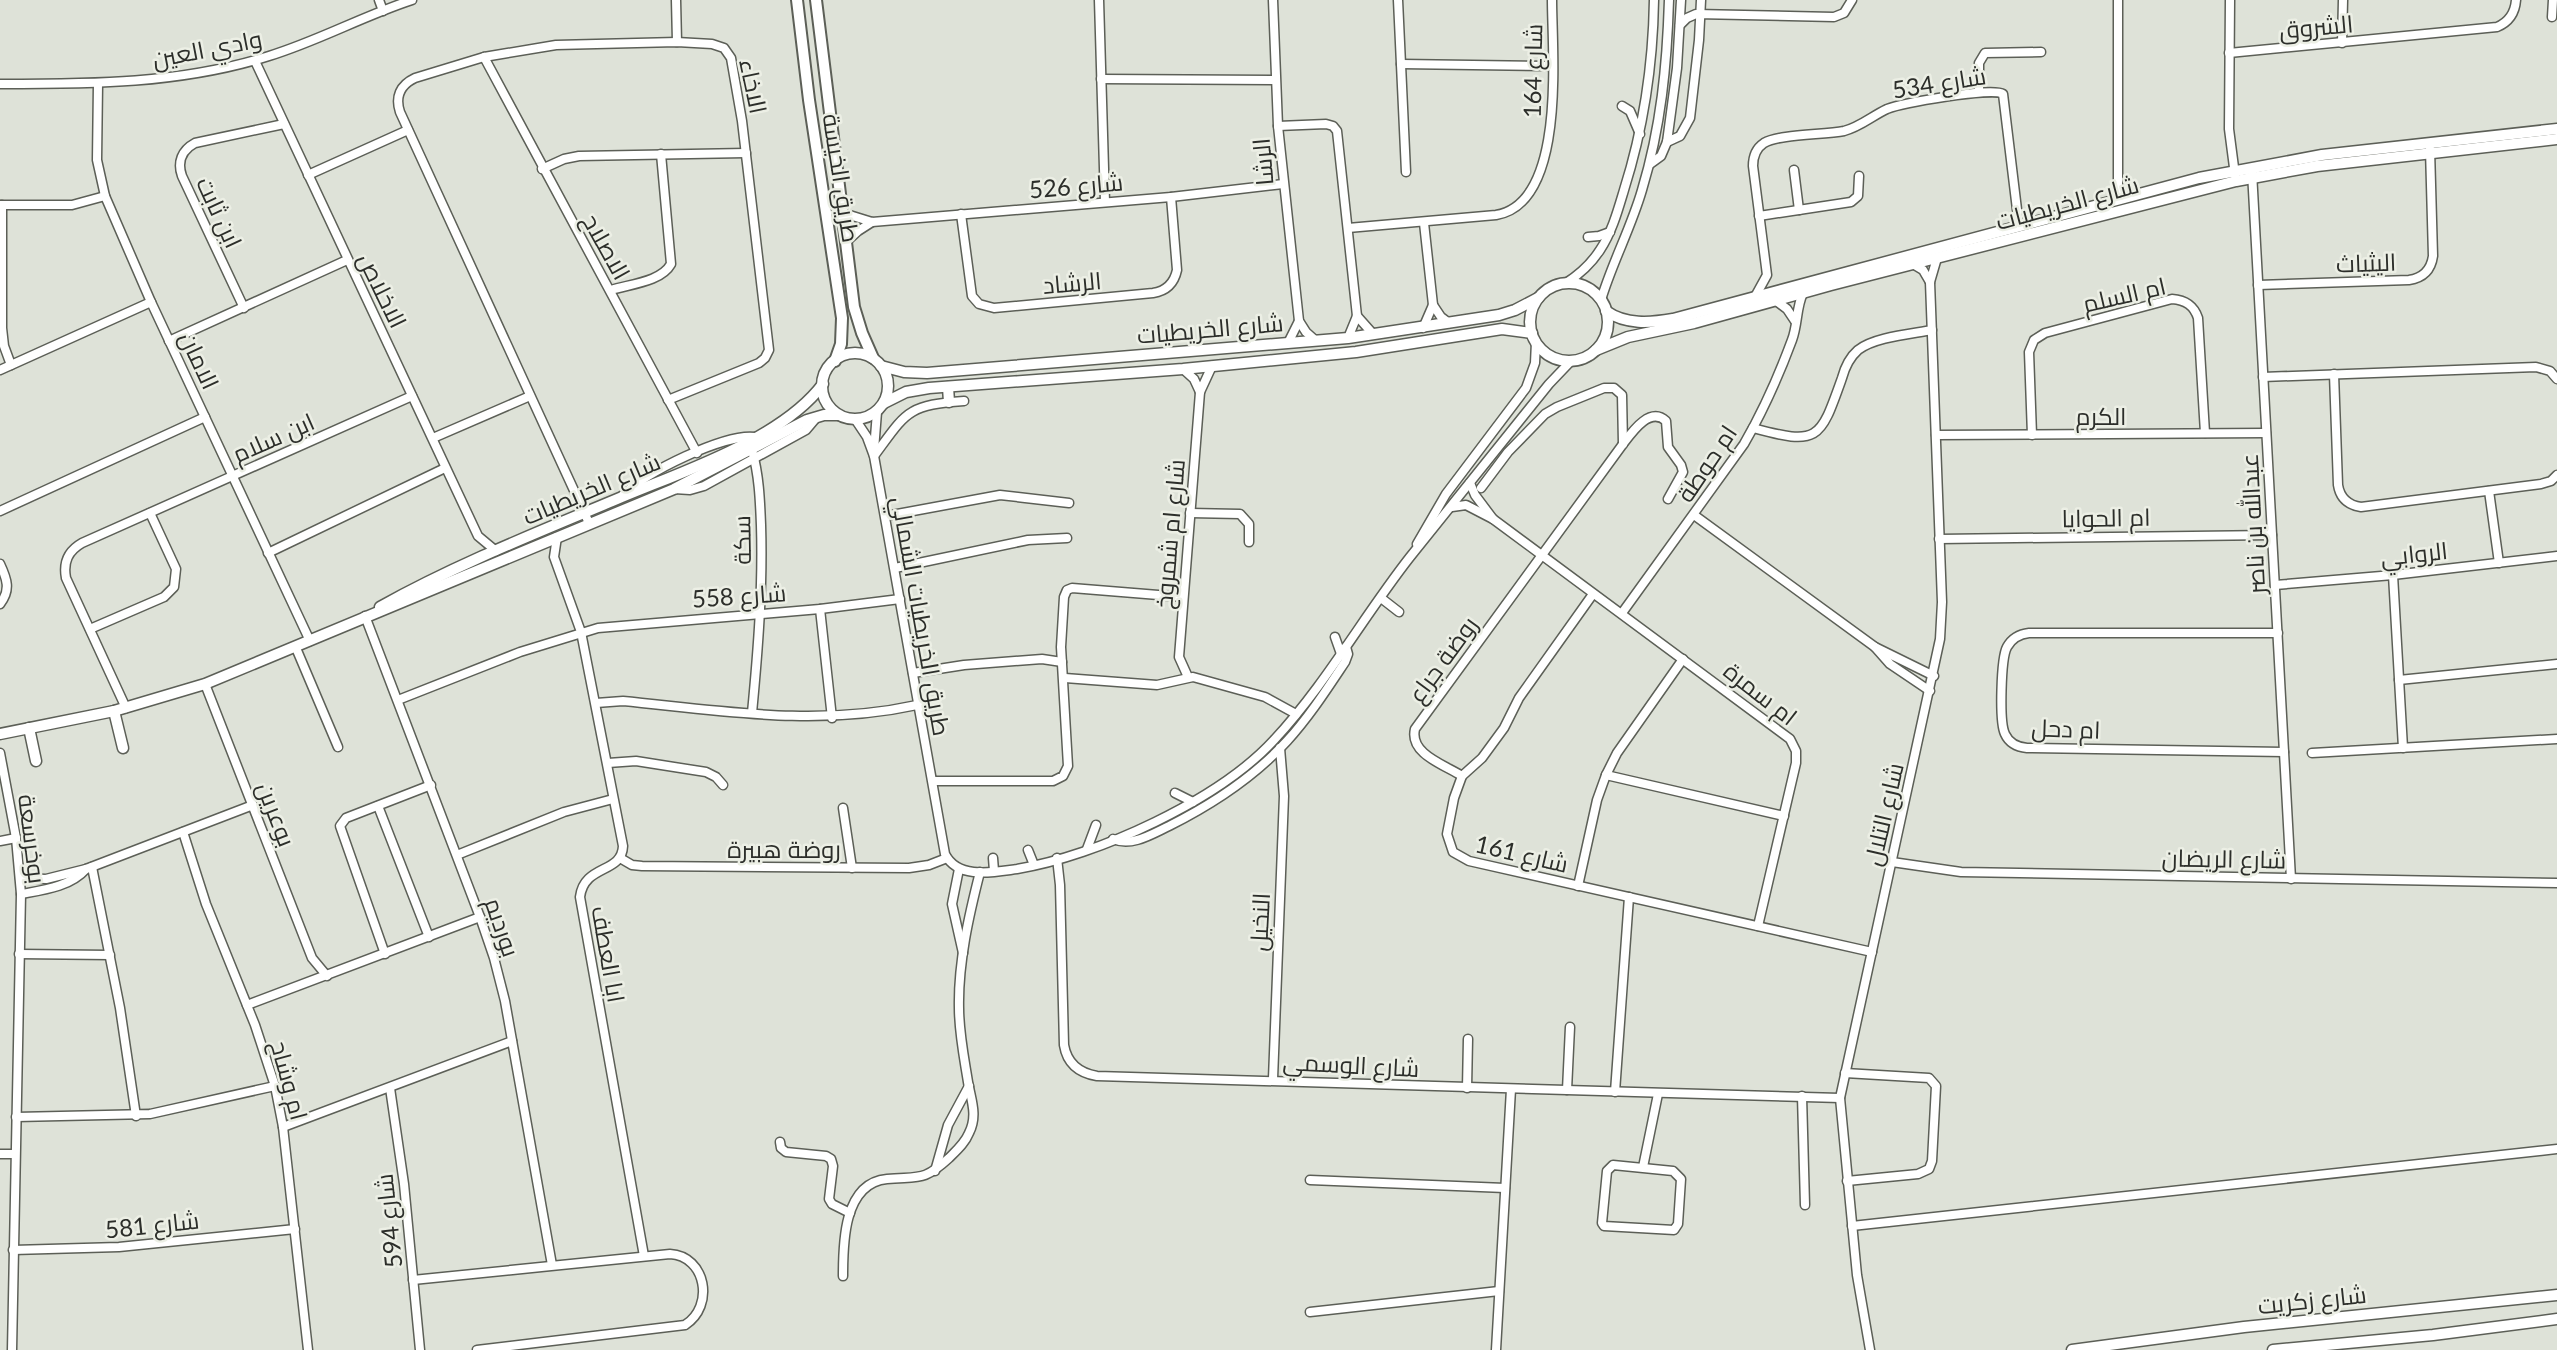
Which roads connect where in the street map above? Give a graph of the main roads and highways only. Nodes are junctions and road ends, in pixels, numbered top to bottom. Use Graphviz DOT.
graph roads {
  1 [pos="797,0"];
  2 [pos="816,0"];
  3 [pos="835,360"];
  4 [pos="877,362"];
  1 -- 3 [label="main road, طريق الخيسة"];
  2 -- 4 [label="main road, طريق الخيسة"];
}
